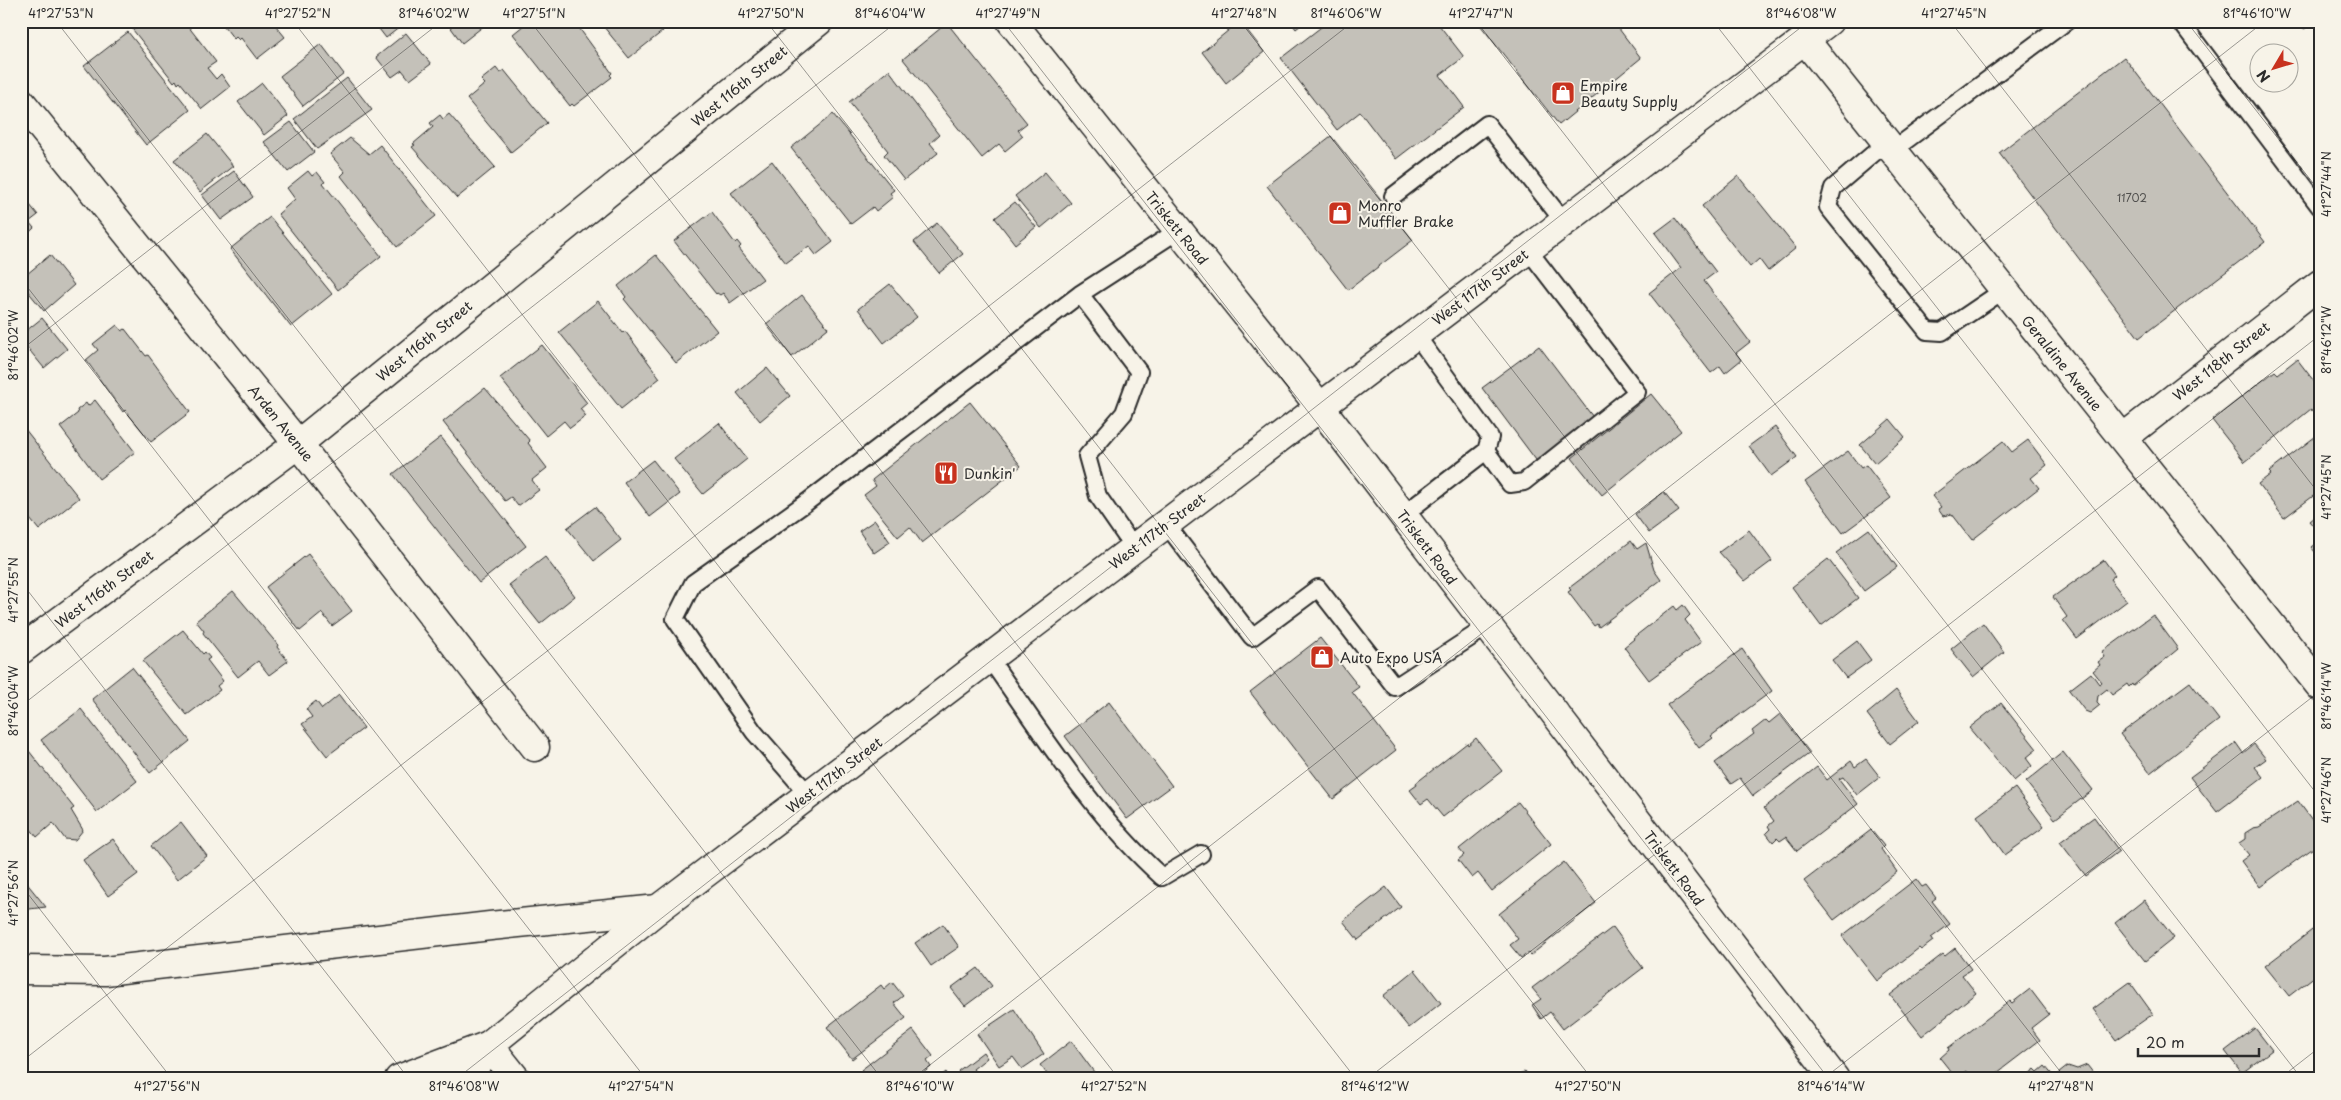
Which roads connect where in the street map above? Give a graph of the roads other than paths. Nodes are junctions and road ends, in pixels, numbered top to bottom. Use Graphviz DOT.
graph roads {
  1 [pos="819,21"];
  2 [pos="1011,21"];
  3 [pos="1829,21"];
  4 [pos="2067,21"];
  5 [pos="2180,21"];
  6 [pos="1805,40"];
  7 [pos="21,102"];
  8 [pos="1890,146"];
  9 [pos="1393,196"];
  10 [pos="2320,208"];
  11 [pos="1565,223"];
  12 [pos="1179,230"];
  13 [pos="1529,251"];
  14 [pos="2320,284"];
  15 [pos="2004,290"];
  16 [pos="1080,294"];
  17 [pos="1416,335"];
  18 [pos="1320,407"];
  19 [pos="2123,438"];
  20 [pos="298,444"];
  21 [pos="1486,451"];
  22 [pos="1403,514"];
  23 [pos="1166,524"];
  24 [pos="1134,548"];
  25 [pos="1488,626"];
  26 [pos="21,650"];
  27 [pos="988,658"];
  28 [pos="2320,686"];
  29 [pos="536,747"];
  30 [pos="809,795"];
  31 [pos="1201,854"];
  32 [pos="658,909"];
  33 [pos="21,970"];
  34 [pos="489,1045"];
  35 [pos="399,1079"];
  36 [pos="466,1079"];
  37 [pos="516,1079"];
  38 [pos="1835,1079"];
  1 -- 20 [label="main road, West 116th Street"];
  2 -- 12 [label="main road, Triskett Road"];
  3 -- 6 [label="main road, West 117th Street"];
  4 -- 8 [label="lane"];
  5 -- 10 [label="lane"];
  6 -- 8 [label="main road, Geraldine Avenue"];
  6 -- 11 [label="main road, West 117th Street"];
  7 -- 20 [label="main road, Arden Avenue"];
  8 -- 15 [label="main road, Geraldine Avenue"];
  8 -- 15 [label="lane"];
  9 -- 11 [label="lane"];
  11 -- 13 [label="main road, West 117th Street"];
  12 -- 16 [label="lane"];
  12 -- 18 [label="main road, Triskett Road"];
  13 -- 17 [label="main road, West 117th Street"];
  13 -- 21 [label="lane"];
  14 -- 19 [label="main road, West 118th Street"];
  15 -- 19 [label="main road, Geraldine Avenue"];
  16 -- 24 [label="lane"];
  16 -- 30 [label="lane"];
  17 -- 18 [label="main road, West 117th Street"];
  17 -- 21 [label="lane"];
  18 -- 22 [label="main road, Triskett Road"];
  18 -- 23 [label="main road, West 117th Street"];
  19 -- 28 [label="main road, Geraldine Avenue"];
  20 -- 26 [label="main road, West 116th Street"];
  20 -- 29 [label="main road, Arden Avenue"];
  21 -- 22 [label="lane"];
  22 -- 25 [label="main road, Triskett Road"];
  23 -- 24 [label="main road, West 117th Street"];
  23 -- 25 [label="lane"];
  24 -- 27 [label="main road, West 117th Street"];
  25 -- 38 [label="main road, Triskett Road"];
  27 -- 30 [label="main road, West 117th Street"];
  27 -- 31 [label="lane"];
  30 -- 32 [label="main road, West 117th Street"];
  32 -- 33 [label="main road"];
  32 -- 34 [label="main road, West 117th Street"];
  34 -- 35 [label="main road, West 117th Street"];
  34 -- 36 [label="main road, West 117th Street"];
  34 -- 37 [label="main road"];
}
